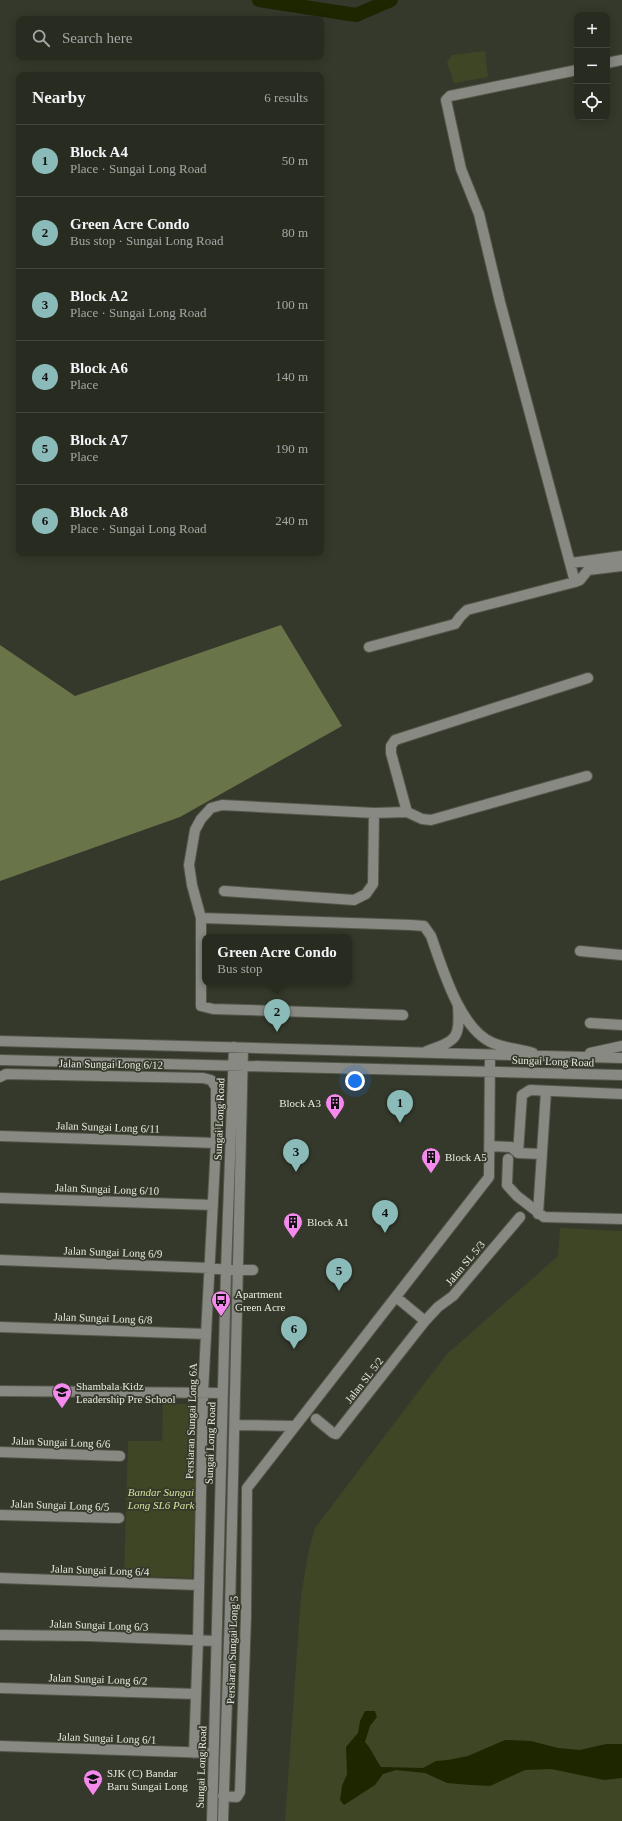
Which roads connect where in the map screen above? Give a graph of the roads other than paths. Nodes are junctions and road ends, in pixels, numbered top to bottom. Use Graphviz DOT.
graph roads {
  1 [pos="622,60"];
  2 [pos="610,62"];
  3 [pos="574,71"];
  4 [pos="622,556"];
  5 [pos="571,563"];
  6 [pos="622,566"];
  7 [pos="575,582"];
  8 [pos="369,647"];
  9 [pos="588,678"];
  10 [pos="587,776"];
  11 [pos="407,812"];
  12 [pos="374,813"];
  13 [pos="224,891"];
  14 [pos="202,918"];
  15 [pos="580,951"];
  16 [pos="622,955"];
  17 [pos="458,1005"];
  18 [pos="403,1015"];
  19 [pos="590,1023"];
  20 [pos="622,1025"];
  21 [pos="0,1041"];
  22 [pos="175,1046"];
  23 [pos="622,1046"];
  24 [pos="238,1048"];
  25 [pos="421,1053"];
  26 [pos="490,1055"];
  27 [pos="544,1056"];
  28 [pos="574,1056"];
  29 [pos="622,1058"];
  30 [pos="0,1060"];
  31 [pos="176,1064"];
  32 [pos="232,1066"];
  33 [pos="243,1066"];
  34 [pos="490,1071"];
  35 [pos="622,1075"];
  36 [pos="0,1077"];
  37 [pos="216,1090"];
  38 [pos="546,1091"];
  39 [pos="622,1094"];
  40 [pos="0,1136"];
  41 [pos="216,1143"];
  42 [pos="489,1146"];
  43 [pos="518,1153"];
  44 [pos="542,1154"];
  45 [pos="489,1157"];
  46 [pos="508,1159"];
  47 [pos="0,1198"];
  48 [pos="213,1205"];
  49 [pos="538,1214"];
  50 [pos="520,1217"];
  51 [pos="622,1219"];
  52 [pos="0,1260"];
  53 [pos="210,1268"];
  54 [pos="226,1270"];
  55 [pos="238,1270"];
  56 [pos="253,1270"];
  57 [pos="396,1297"];
  58 [pos="425,1321"];
  59 [pos="0,1327"];
  60 [pos="206,1334"];
  61 [pos="0,1391"];
  62 [pos="203,1393"];
  63 [pos="223,1393"];
  64 [pos="316,1419"];
  65 [pos="235,1425"];
  66 [pos="294,1426"];
  67 [pos="0,1452"];
  68 [pos="120,1456"];
  69 [pos="0,1515"];
  70 [pos="119,1518"];
  71 [pos="0,1578"];
  72 [pos="199,1585"];
  73 [pos="0,1635"];
  74 [pos="198,1640"];
  75 [pos="216,1641"];
  76 [pos="0,1688"];
  77 [pos="196,1694"];
  78 [pos="0,1746"];
  79 [pos="194,1753"];
  80 [pos="213,1753"];
  81 [pos="223,1796"];
  82 [pos="212,1821"];
  83 [pos="223,1821"];
  1 -- 2 [label="street"];
  3 -- 5 [label="street"];
  4 -- 5 [label="street"];
  5 -- 7 [label="street"];
  6 -- 7 [label="street"];
  7 -- 8 [label="street"];
  9 -- 11 [label="street"];
  10 -- 11 [label="street"];
  11 -- 12 [label="street"];
  12 -- 13 [label="street"];
  12 -- 14 [label="street"];
  14 -- 17 [label="street"];
  14 -- 18 [label="street"];
  15 -- 16 [label="street"];
  17 -- 25 [label="street"];
  17 -- 27 [label="street"];
  19 -- 20 [label="street"];
  21 -- 22 [label="street, Sungai Long Road"];
  22 -- 24 [label="street, Sungai Long Road"];
  22 -- 31 [label="street"];
  23 -- 28 [label="street"];
  24 -- 25 [label="street, Sungai Long Road"];
  24 -- 32 [label="street, Sungai Long Road"];
  24 -- 33 [label="street, Sungai Long Road"];
  25 -- 26 [label="street, Sungai Long Road"];
  26 -- 27 [label="street, Sungai Long Road"];
  26 -- 34 [label="street"];
  27 -- 28 [label="street, Sungai Long Road"];
  28 -- 29 [label="street, Sungai Long Road"];
  30 -- 31 [label="street, Sungai Long Road"];
  31 -- 32 [label="street, Sungai Long Road"];
  32 -- 33 [label="street, Sungai Long Road"];
  32 -- 54 [label="street, Sungai Long Road"];
  33 -- 34 [label="street, Sungai Long Road"];
  33 -- 55 [label="street, Sungai Long Road"];
  34 -- 35 [label="street, Sungai Long Road"];
  34 -- 42 [label="street"];
  36 -- 37 [label="street, Jalan Sungai Long 6/12"];
  37 -- 41 [label="street, Persiaran Sungai Long 6A"];
  38 -- 39 [label="street"];
  38 -- 43 [label="street"];
  38 -- 44 [label="street"];
  40 -- 41 [label="street, Jalan Sungai Long 6/11"];
  41 -- 48 [label="street, Persiaran Sungai Long 6A"];
  42 -- 43 [label="street"];
  42 -- 45 [label="street"];
  43 -- 44 [label="street"];
  43 -- 46 [label="street"];
  44 -- 49 [label="street"];
  45 -- 46 [label="street"];
  45 -- 57 [label="street"];
  46 -- 49 [label="street"];
  47 -- 48 [label="street, Jalan Sungai Long 6/10"];
  48 -- 53 [label="street, Persiaran Sungai Long 6A"];
  49 -- 51 [label="street"];
  50 -- 58 [label="street, Jalan SL 5/3"];
  52 -- 53 [label="street, Jalan Sungai Long 6/9"];
  53 -- 54 [label="street, Jalan Sungai Long 6/9"];
  53 -- 60 [label="street, Persiaran Sungai Long 6A"];
  54 -- 55 [label="street, Jalan Sungai Long 6/9"];
  54 -- 63 [label="street, Sungai Long Road"];
  55 -- 56 [label="street, Jalan Sungai Long 6/9"];
  55 -- 65 [label="street, Sungai Long Road"];
  57 -- 58 [label="street"];
  57 -- 66 [label="street"];
  58 -- 64 [label="street, Jalan SL 5/2"];
  59 -- 60 [label="street, Jalan Sungai Long 6/8"];
  60 -- 62 [label="street, Persiaran Sungai Long 6A"];
  61 -- 62 [label="street"];
  62 -- 63 [label="street"];
  62 -- 72 [label="street, Persiaran Sungai Long 6A"];
  63 -- 75 [label="street, Sungai Long Road"];
  65 -- 66 [label="street"];
  65 -- 81 [label="street, Sungai Long Road"];
  66 -- 81 [label="street, Persiaran Sungai Long 5"];
  67 -- 68 [label="street, Jalan Sungai Long 6/6"];
  69 -- 70 [label="street, Jalan Sungai Long 6/5"];
  71 -- 72 [label="street, Jalan Sungai Long 6/4"];
  72 -- 74 [label="street, Persiaran Sungai Long 6A"];
  73 -- 74 [label="street, Jalan Sungai Long 6/3"];
  74 -- 75 [label="street, Jalan Sungai Long 6/3"];
  74 -- 77 [label="street, Persiaran Sungai Long 6A"];
  75 -- 80 [label="street, Sungai Long Road"];
  76 -- 77 [label="street, Jalan Sungai Long 6/2"];
  77 -- 79 [label="street, Persiaran Sungai Long 6A"];
  78 -- 79 [label="street, Jalan Sungai Long 6/1"];
  79 -- 80 [label="street, Jalan Sungai Long 6/1"];
  80 -- 82 [label="street, Sungai Long Road"];
  81 -- 83 [label="street, Sungai Long Road"];
}
